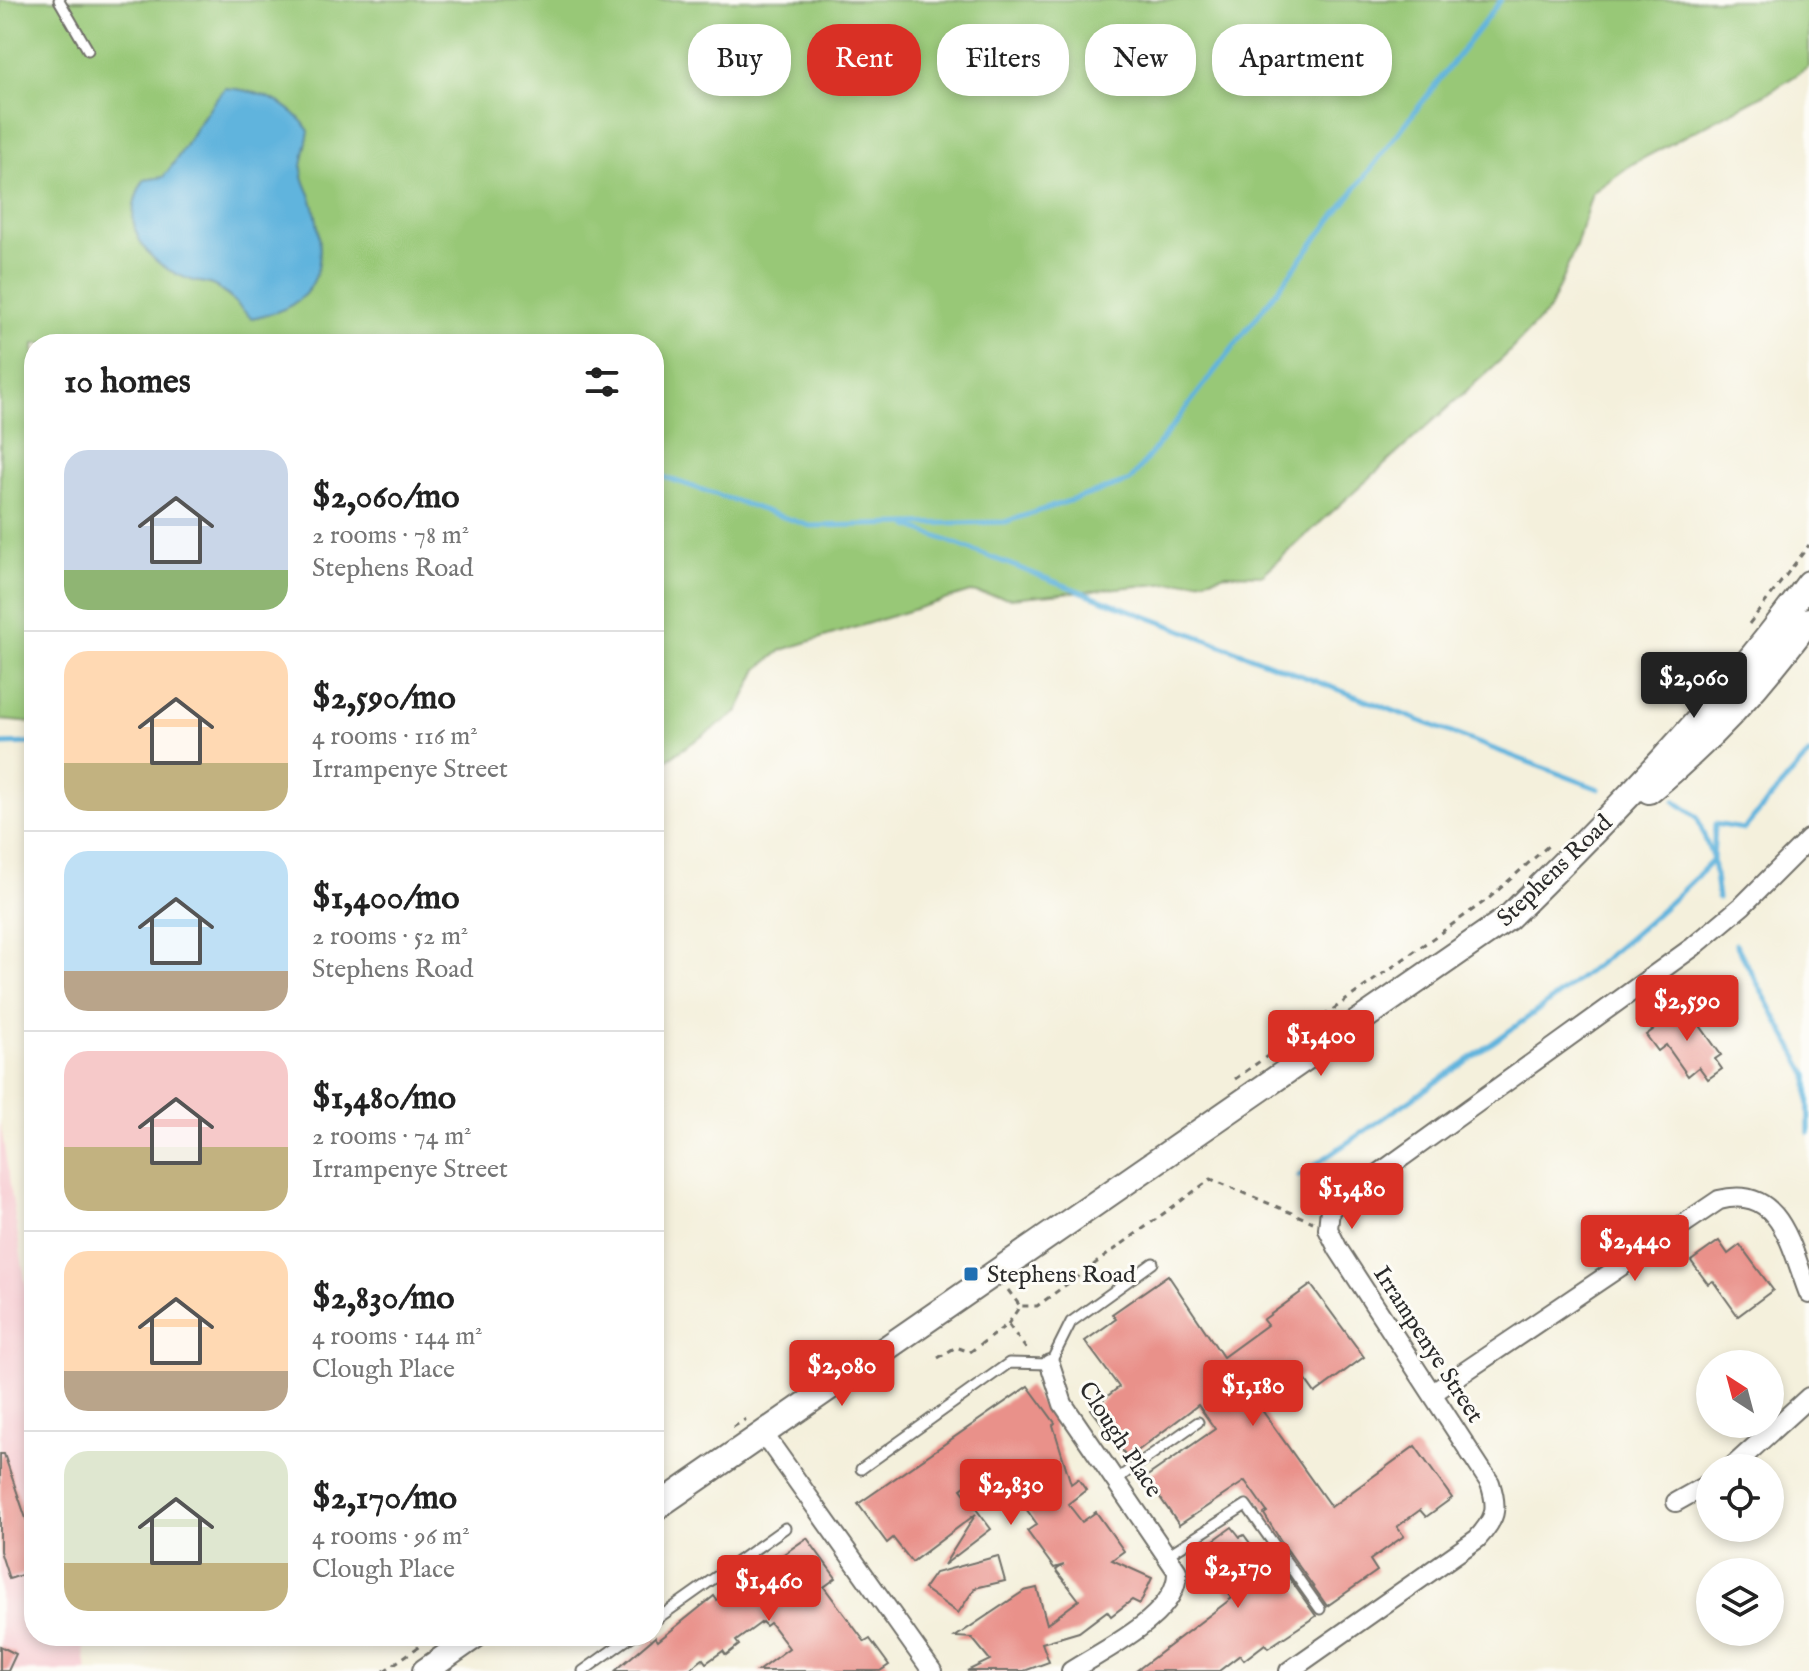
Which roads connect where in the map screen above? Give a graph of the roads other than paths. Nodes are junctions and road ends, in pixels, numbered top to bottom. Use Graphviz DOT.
graph roads {
  1 [pos="59,0"];
  2 [pos="88,50"];
  3 [pos="1809,583"];
  4 [pos="1809,620"];
  5 [pos="1593,834"];
  6 [pos="1809,839"];
  7 [pos="1153,1263"];
  8 [pos="1809,1294"];
  9 [pos="1050,1364"];
  10 [pos="1433,1393"];
  11 [pos="1809,1397"];
  12 [pos="1198,1422"];
  13 [pos="758,1424"];
  14 [pos="1746,1454"];
  15 [pos="861,1469"];
  16 [pos="1117,1479"];
  17 [pos="1696,1491"];
  18 [pos="664,1501"];
  19 [pos="1676,1502"];
  20 [pos="785,1528"];
  21 [pos="1169,1554"];
  22 [pos="1320,1609"];
  23 [pos="664,1614"];
  24 [pos="461,1646"];
  25 [pos="618,1646"];
  26 [pos="425,1671"];
  27 [pos="583,1671"];
  28 [pos="932,1671"];
  29 [pos="1071,1671"];
  30 [pos="1289,1671"];
  1 -- 2 [label="lane"];
  3 -- 5 [label="street, Stephens Road"];
  4 -- 5 [label="street"];
  5 -- 13 [label="street, Stephens Road"];
  6 -- 10 [label="street, Irrampenye Street"];
  7 -- 9 [label="lane"];
  8 -- 10 [label="street"];
  9 -- 15 [label="lane"];
  9 -- 16 [label="street, Clough Place"];
  10 -- 30 [label="street, Irrampenye Street"];
  11 -- 14 [label="street"];
  12 -- 16 [label="lane"];
  13 -- 18 [label="street, Stephens Road"];
  13 -- 28 [label="street"];
  16 -- 21 [label="street, Clough Place"];
  17 -- 19 [label="street"];
  20 -- 23 [label="lane"];
  21 -- 22 [label="lane"];
  21 -- 29 [label="street, Clough Place"];
  24 -- 26 [label="street"];
  25 -- 27 [label="lane"];
}
